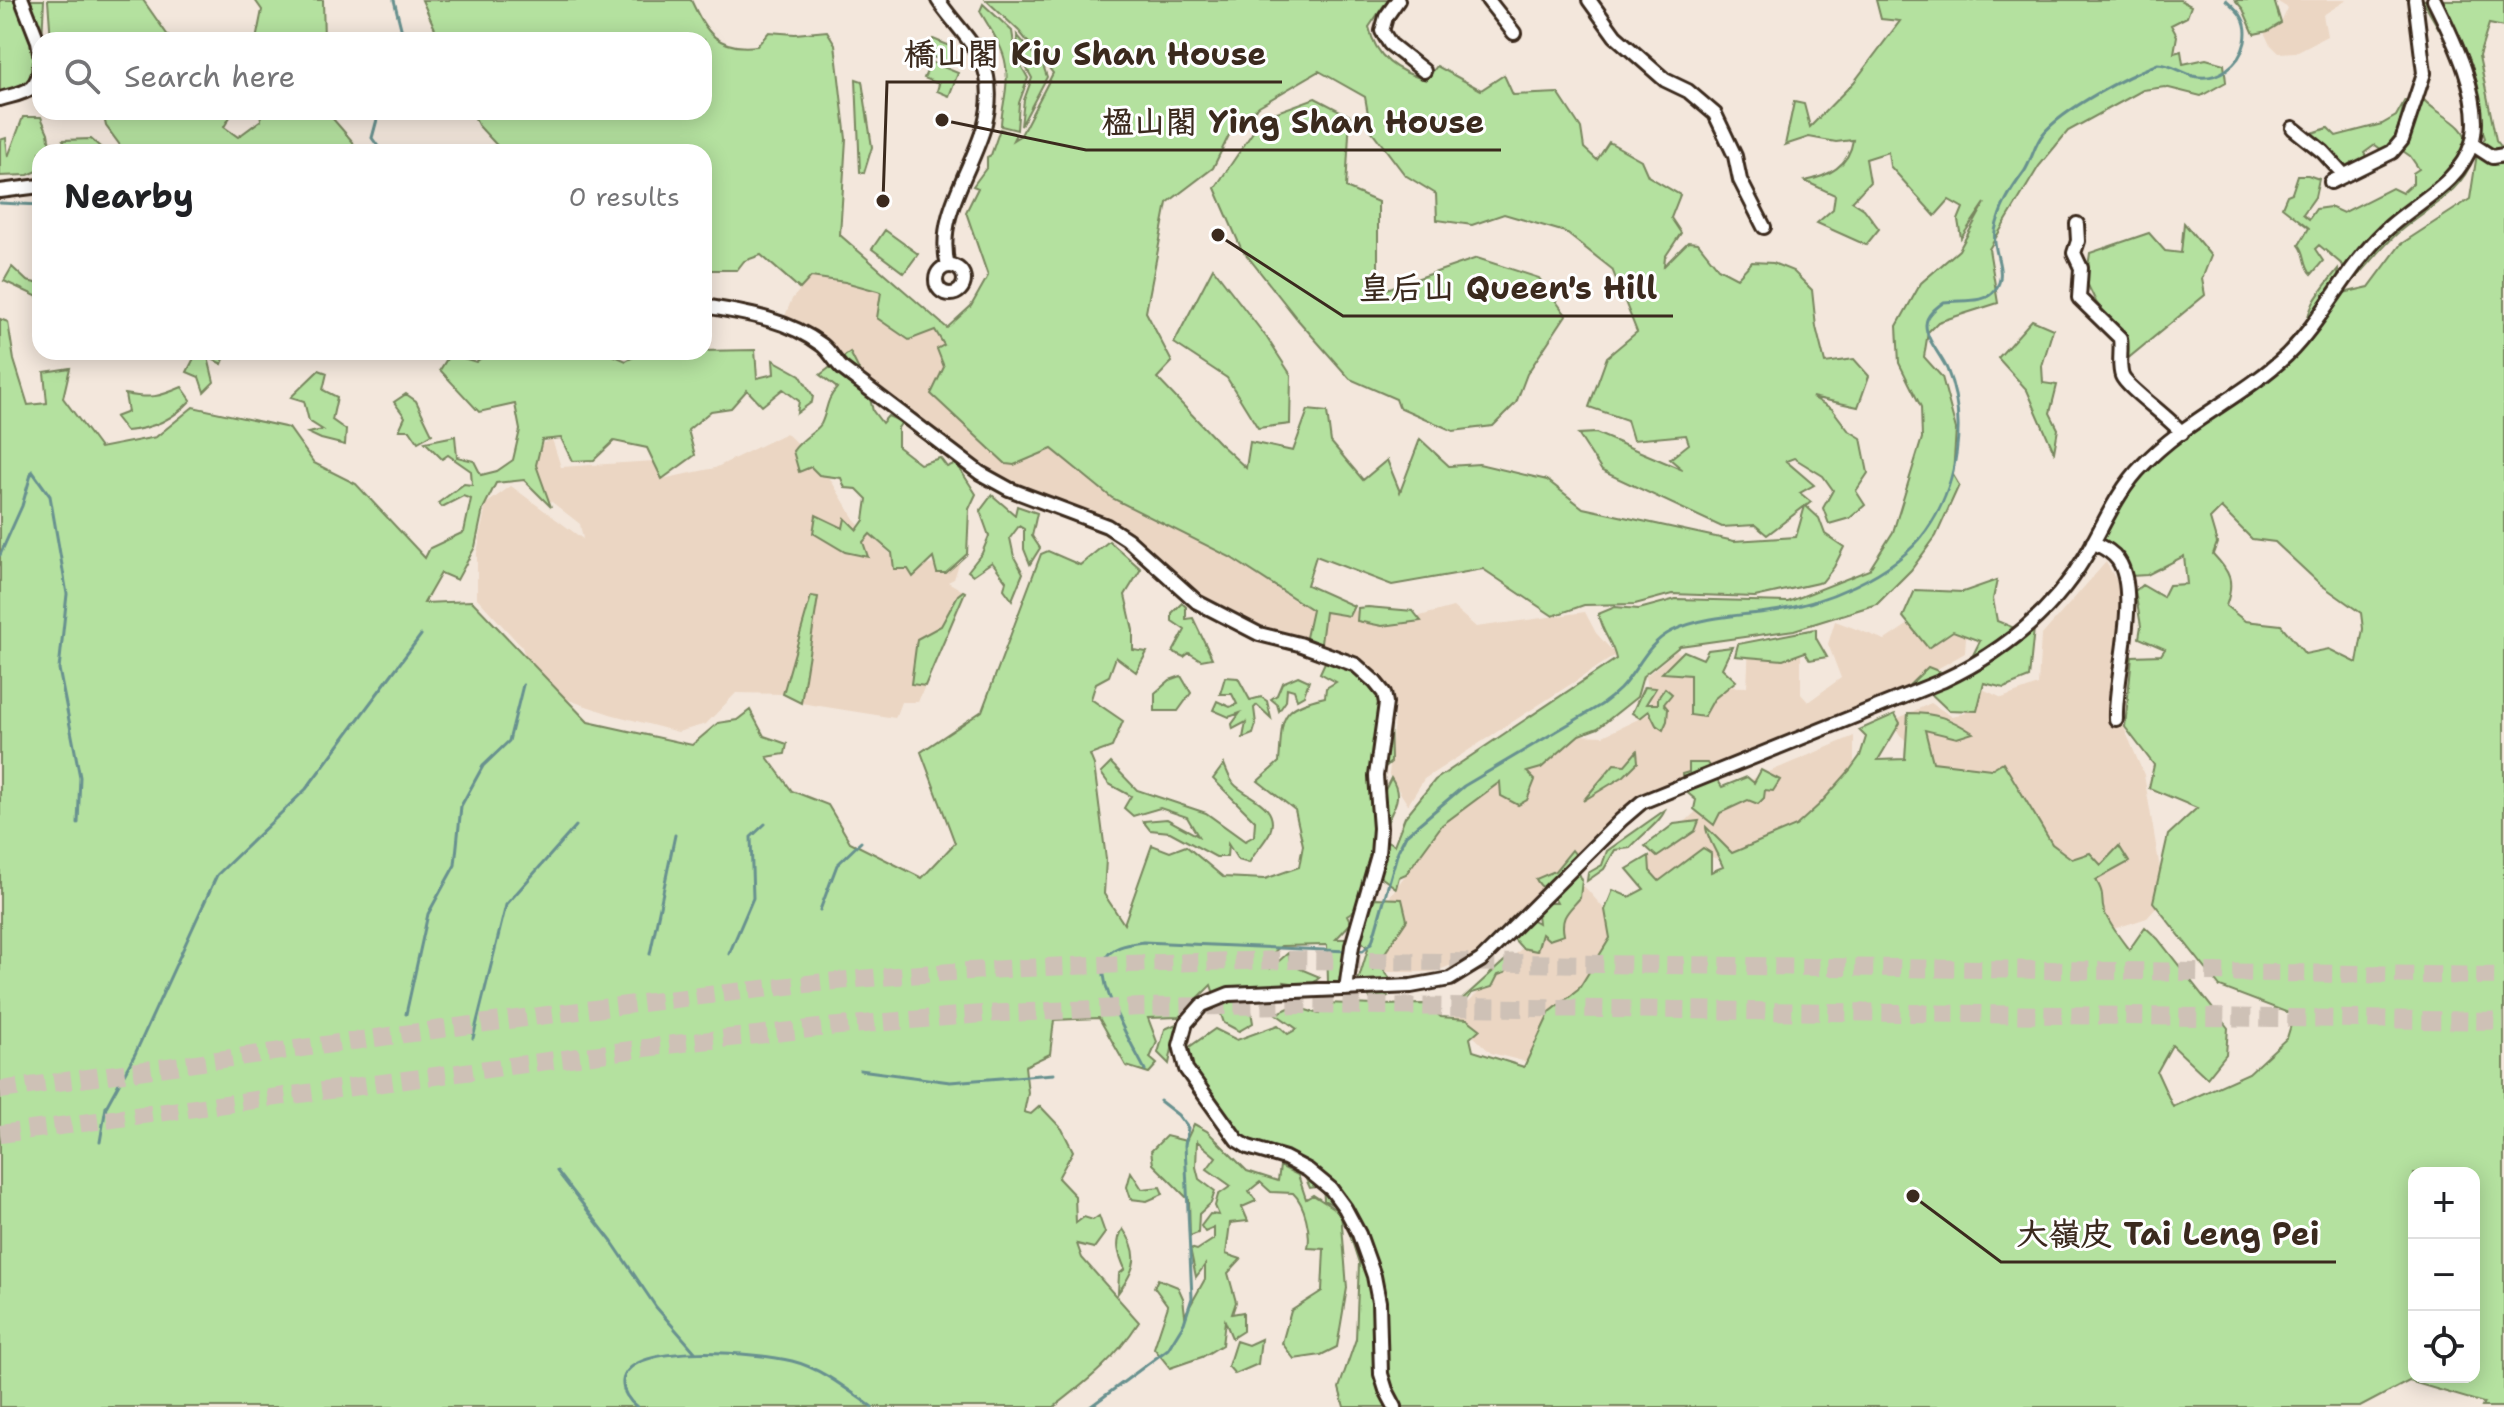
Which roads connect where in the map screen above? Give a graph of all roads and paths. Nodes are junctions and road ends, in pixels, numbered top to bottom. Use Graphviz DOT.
graph roads {
  1 [pos="22,0"];
  2 [pos="938,0"];
  3 [pos="1398,0"];
  4 [pos="1488,0"];
  5 [pos="1589,0"];
  6 [pos="2415,0"];
  7 [pos="2434,0"];
  8 [pos="34,32"];
  9 [pos="1514,33"];
  10 [pos="1424,71"];
  11 [pos="32,88"];
  12 [pos="0,99"];
  13 [pos="2293,128"];
  14 [pos="2472,144"];
  15 [pos="2501,160"];
  16 [pos="2344,175"];
  17 [pos="2331,182"];
  18 [pos="32,187"];
  19 [pos="0,191"];
  20 [pos="2077,224"];
  21 [pos="1764,227"];
  22 [pos="948,266"];
  23 [pos="712,307"];
  24 [pos="2182,433"];
  25 [pos="2093,542"];
  26 [pos="2116,719"];
  27 [pos="1346,989"];
  28 [pos="1395,1407"];
  1 -- 8 [label="street"];
  2 -- 22 [label="street"];
  3 -- 10 [label="street"];
  4 -- 9 [label="street"];
  5 -- 21 [label="street"];
  6 -- 16 [label="street"];
  7 -- 14 [label="street"];
  11 -- 12 [label="street"];
  13 -- 16 [label="street"];
  14 -- 15 [label="street"];
  14 -- 24 [label="street"];
  16 -- 17 [label="street"];
  18 -- 19 [label="street"];
  20 -- 24 [label="street"];
  23 -- 27 [label="street"];
  24 -- 25 [label="street"];
  25 -- 26 [label="street"];
  25 -- 27 [label="street"];
  27 -- 28 [label="street"];
}
